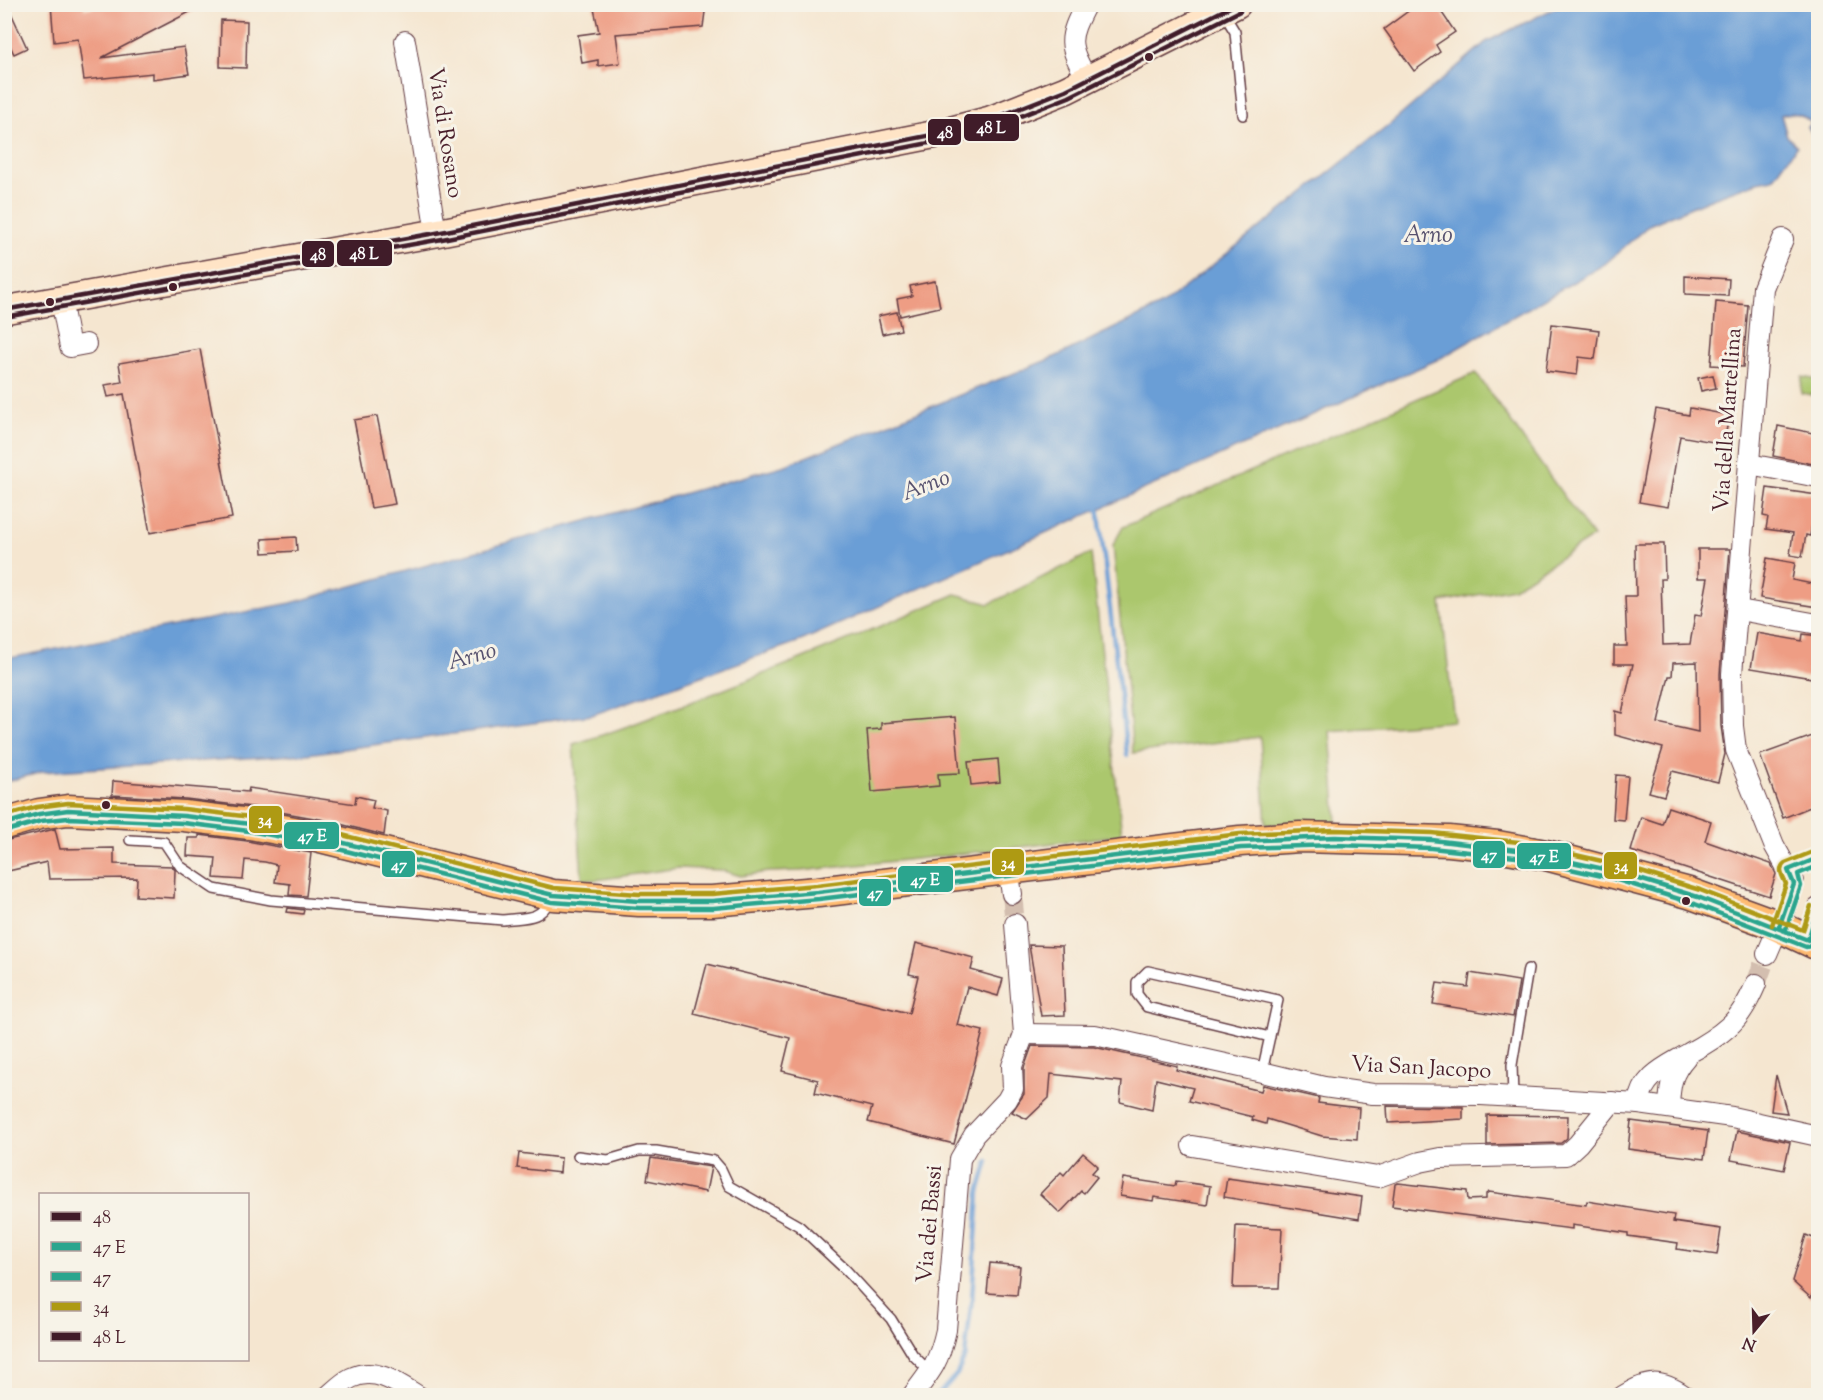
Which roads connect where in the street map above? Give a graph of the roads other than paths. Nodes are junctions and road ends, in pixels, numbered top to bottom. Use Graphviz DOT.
graph roads {
  1 [pos="1086,4"];
  2 [pos="1230,8"];
  3 [pos="405,40"];
  4 [pos="1087,79"];
  5 [pos="1243,115"];
  6 [pos="436,233"];
  7 [pos="1783,239"];
  8 [pos="61,300"];
  9 [pos="4,310"];
  10 [pos="86,344"];
  11 [pos="1749,464"];
  12 [pos="1818,477"];
  13 [pos="1739,610"];
  14 [pos="1818,624"];
  15 [pos="4,824"];
  16 [pos="130,840"];
  17 [pos="1818,858"];
  18 [pos="1788,870"];
  19 [pos="553,895"];
  20 [pos="1818,908"];
  21 [pos="1016,924"];
  22 [pos="1779,927"];
  23 [pos="1813,943"];
  24 [pos="1767,954"];
  25 [pos="1528,969"];
  26 [pos="1756,984"];
  27 [pos="1024,1034"];
  28 [pos="1270,1037"];
  29 [pos="1688,1054"];
  30 [pos="1263,1071"];
  31 [pos="1513,1097"];
  32 [pos="1612,1102"];
  33 [pos="1639,1104"];
  34 [pos="1669,1107"];
  35 [pos="1818,1136"];
  36 [pos="1192,1146"];
  37 [pos="578,1156"];
  38 [pos="930,1372"];
  39 [pos="328,1395"];
  40 [pos="417,1395"];
  41 [pos="912,1395"];
  42 [pos="1623,1395"];
  43 [pos="1685,1395"];
  1 -- 4 [label="street"];
  2 -- 4 [label="main road"];
  2 -- 5 [label="lane"];
  3 -- 6 [label="street, Via di Rosano"];
  4 -- 6 [label="main road"];
  6 -- 8 [label="main road"];
  7 -- 11 [label="street, Via della Martellina"];
  8 -- 9 [label="main road"];
  8 -- 10 [label="street"];
  11 -- 12 [label="street"];
  11 -- 13 [label="street, Via della Martellina"];
  13 -- 14 [label="street"];
  13 -- 18 [label="street, Via della Martellina"];
  15 -- 19 [label="main road"];
  16 -- 19 [label="lane"];
  17 -- 18 [label="street"];
  18 -- 22 [label="street"];
  19 -- 22 [label="main road"];
  20 -- 23 [label="street"];
  21 -- 27 [label="street, Via dei Bassi"];
  22 -- 23 [label="main road"];
  22 -- 24 [label="street"];
  25 -- 31 [label="lane"];
  26 -- 29 [label="street"];
  27 -- 30 [label="street, Via San Jacopo"];
  27 -- 38 [label="street, Via dei Bassi"];
  28 -- 28 [label="lane"];
  28 -- 30 [label="lane"];
  29 -- 33 [label="street"];
  29 -- 34 [label="street"];
  30 -- 31 [label="street, Via San Jacopo"];
  31 -- 32 [label="street, Via San Jacopo"];
  32 -- 33 [label="street, Via San Jacopo"];
  32 -- 36 [label="street"];
  33 -- 34 [label="street, Via San Jacopo"];
  34 -- 35 [label="street, Via San Jacopo"];
  37 -- 38 [label="lane"];
  38 -- 41 [label="street, Via dei Bassi"];
  39 -- 40 [label="street"];
  42 -- 43 [label="street"];
}
